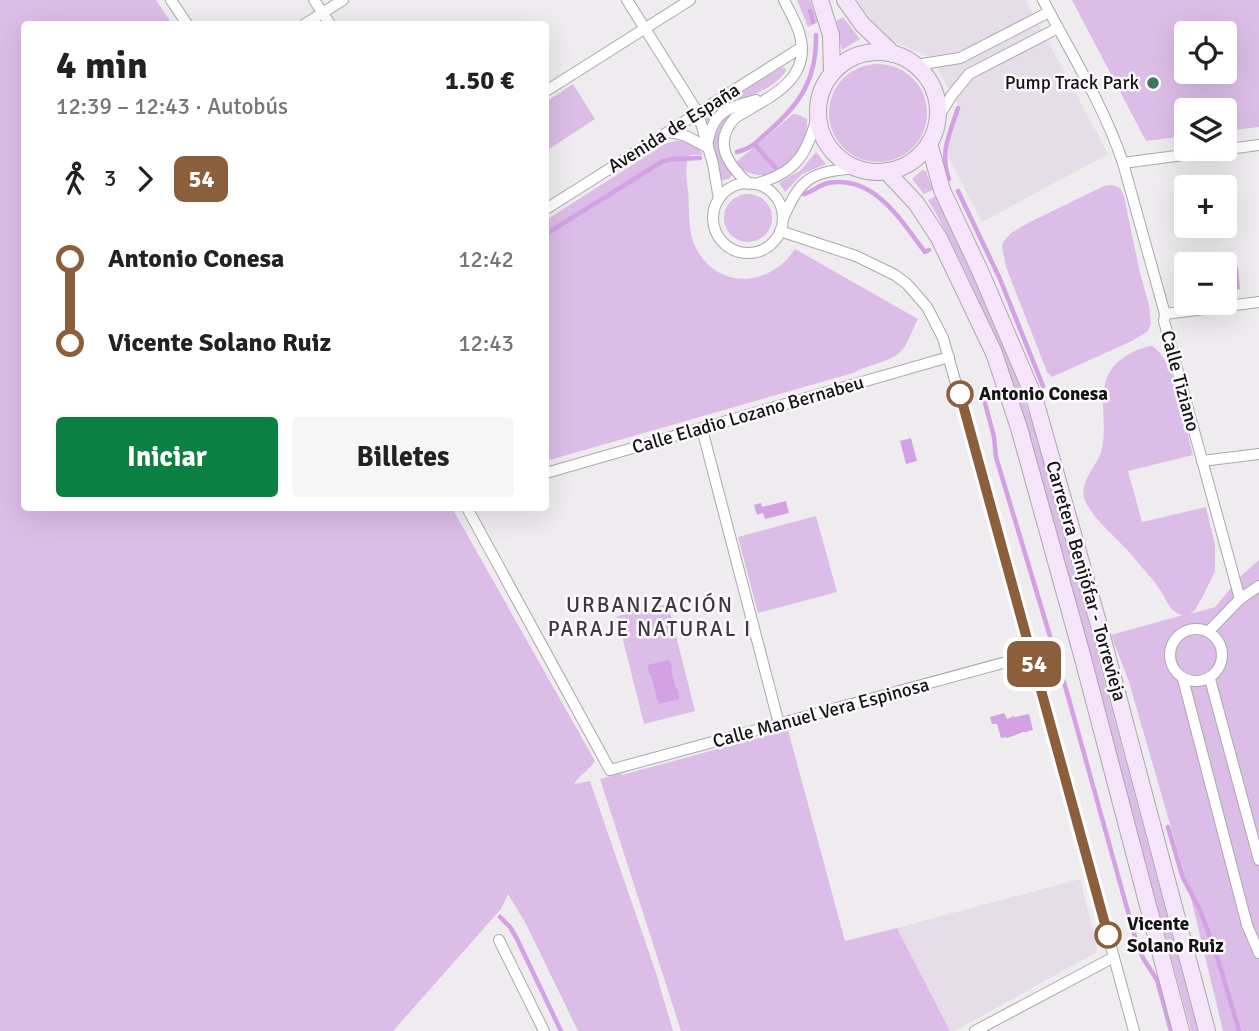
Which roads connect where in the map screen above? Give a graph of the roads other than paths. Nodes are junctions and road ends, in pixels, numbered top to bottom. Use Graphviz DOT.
graph roads {
  1 [pos="171,0"];
  2 [pos="314,0"];
  3 [pos="343,0"];
  4 [pos="627,0"];
  5 [pos="690,0"];
  6 [pos="784,0"];
  7 [pos="820,0"];
  8 [pos="845,0"];
  9 [pos="1043,0"];
  10 [pos="1049,12"];
  11 [pos="322,13"];
  12 [pos="185,21"];
  13 [pos="309,21"];
  14 [pos="328,21"];
  15 [pos="645,28"];
  16 [pos="1058,28"];
  17 [pos="802,47"];
  18 [pos="893,54"];
  19 [pos="916,65"];
  20 [pos="832,73"];
  21 [pos="549,90"];
  22 [pos="769,98"];
  23 [pos="698,113"];
  24 [pos="818,114"];
  25 [pos="938,117"];
  26 [pos="669,131"];
  27 [pos="929,143"];
  28 [pos="1259,145"];
  29 [pos="707,147"];
  30 [pos="1123,163"];
  31 [pos="857,168"];
  32 [pos="886,172"];
  33 [pos="752,184"];
  34 [pos="719,199"];
  35 [pos="549,207"];
  36 [pos="783,219"];
  37 [pos="780,231"];
  38 [pos="1259,302"];
  39 [pos="1165,314"];
  40 [pos="949,358"];
  41 [pos="702,429"];
  42 [pos="1259,454"];
  43 [pos="1202,461"];
  44 [pos="549,472"];
  45 [pos="469,511"];
  46 [pos="1259,586"];
  47 [pos="1240,599"];
  48 [pos="1209,631"];
  49 [pos="1032,655"];
  50 [pos="1183,679"];
  51 [pos="1210,679"];
  52 [pos="779,724"];
  53 [pos="1259,860"];
  54 [pos="499,940"];
  55 [pos="1259,953"];
  56 [pos="1114,957"];
  57 [pos="544,1031"];
  58 [pos="975,1031"];
  59 [pos="1134,1031"];
  60 [pos="1181,1031"];
  61 [pos="1207,1031"];
  1 -- 12 [label="street"];
  2 -- 11 [label="street"];
  3 -- 11 [label="street"];
  4 -- 15 [label="street"];
  5 -- 15 [label="street"];
  6 -- 17 [label="street"];
  7 -- 20 [label="main road"];
  8 -- 18 [label="main road"];
  9 -- 10 [label="street, Calle Tiziano"];
  10 -- 16 [label="street, Calle Tiziano"];
  10 -- 19 [label="street"];
  11 -- 13 [label="street"];
  11 -- 14 [label="street"];
  15 -- 21 [label="street"];
  15 -- 23 [label="street"];
  16 -- 25 [label="street"];
  16 -- 30 [label="street, Calle Tiziano"];
  17 -- 22 [label="street"];
  17 -- 23 [label="street, Avenida de España"];
  18 -- 19 [label="main road"];
  18 -- 20 [label="main road"];
  19 -- 25 [label="main road"];
  20 -- 24 [label="main road"];
  22 -- 29 [label="street"];
  22 -- 33 [label="street"];
  23 -- 26 [label="street, Avenida de España"];
  23 -- 29 [label="street"];
  24 -- 31 [label="main road"];
  24 -- 33 [label="street"];
  25 -- 27 [label="main road"];
  26 -- 29 [label="street"];
  26 -- 35 [label="street, Avenida de España"];
  27 -- 32 [label="main road"];
  27 -- 61 [label="main road, Carretera Benijófar - Torrevieja"];
  28 -- 30 [label="street"];
  29 -- 34 [label="street"];
  30 -- 39 [label="street, Calle Tiziano"];
  31 -- 32 [label="main road"];
  31 -- 36 [label="street"];
  32 -- 60 [label="main road, Carretera Benijófar - Torrevieja"];
  33 -- 34 [label="street"];
  33 -- 36 [label="street"];
  34 -- 37 [label="street"];
  36 -- 37 [label="street"];
  37 -- 40 [label="street"];
  38 -- 39 [label="street"];
  39 -- 43 [label="street, Calle Tiziano"];
  40 -- 41 [label="street, Calle Eladio Lozano Bernabeu"];
  40 -- 49 [label="street"];
  41 -- 44 [label="street, Calle Eladio Lozano Bernabeu"];
  41 -- 52 [label="street"];
  42 -- 43 [label="street"];
  43 -- 47 [label="street, Calle Tiziano"];
  45 -- 52 [label="street, Calle Manuel Vera Espinosa"];
  46 -- 47 [label="street"];
  47 -- 48 [label="street"];
  48 -- 50 [label="street"];
  48 -- 51 [label="street"];
  49 -- 52 [label="street, Calle Manuel Vera Espinosa"];
  49 -- 56 [label="street"];
  50 -- 51 [label="street"];
  50 -- 55 [label="street"];
  51 -- 53 [label="street"];
  54 -- 57 [label="street"];
  56 -- 58 [label="street"];
  56 -- 59 [label="street"];
}
